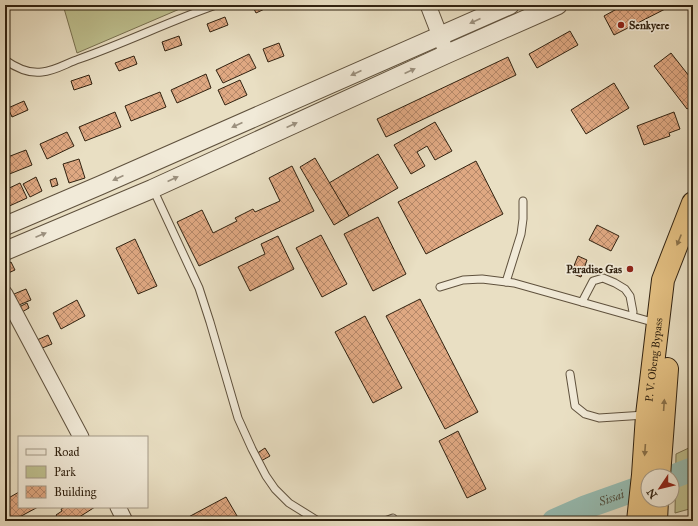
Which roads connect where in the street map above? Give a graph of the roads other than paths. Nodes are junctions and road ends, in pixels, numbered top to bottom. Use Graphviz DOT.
graph roads {
  1 [pos="216,5"];
  2 [pos="428,5"];
  3 [pos="510,5"];
  4 [pos="558,5"];
  5 [pos="440,36"];
  6 [pos="447,54"];
  7 [pos="5,60"];
  8 [pos="152,189"];
  9 [pos="523,200"];
  10 [pos="693,203"];
  11 [pos="5,226"];
  12 [pos="693,242"];
  13 [pos="5,250"];
  14 [pos="506,282"];
  15 [pos="440,287"];
  16 [pos="5,294"];
  17 [pos="582,302"];
  18 [pos="632,316"];
  19 [pos="658,324"];
  20 [pos="570,374"];
  21 [pos="647,415"];
  22 [pos="80,436"];
  23 [pos="653,468"];
  24 [pos="655,468"];
  25 [pos="118,508"];
  26 [pos="646,508"];
  27 [pos="393,518"];
  28 [pos="125,521"];
  29 [pos="318,521"];
  30 [pos="386,521"];
  31 [pos="656,521"];
  1 -- 7 [label="lane"];
  2 -- 5 [label="street"];
  3 -- 5 [label="street, one-way"];
  4 -- 6 [label="street"];
  5 -- 6 [label="street"];
  5 -- 11 [label="street, one-way"];
  8 -- 6 [label="street, one-way"];
  13 -- 8 [label="street, one-way"];
  8 -- 29 [label="lane"];
  9 -- 14 [label="lane"];
  10 -- 19 [label="highway, P. V. Obeng Bypass, one-way"];
  24 -- 12 [label="highway, P. V. Obeng Bypass, one-way"];
  14 -- 15 [label="lane"];
  14 -- 17 [label="lane"];
  16 -- 22 [label="street"];
  17 -- 18 [label="lane"];
  17 -- 18 [label="lane"];
  18 -- 19 [label="lane"];
  19 -- 21 [label="highway, P. V. Obeng Bypass"];
  20 -- 21 [label="lane"];
  21 -- 23 [label="highway, P. V. Obeng Bypass, one-way"];
  25 -- 28 [label="street"];
  26 -- 31 [label="highway, P. V. Obeng Bypass"];
  27 -- 30 [label="lane"];
}
